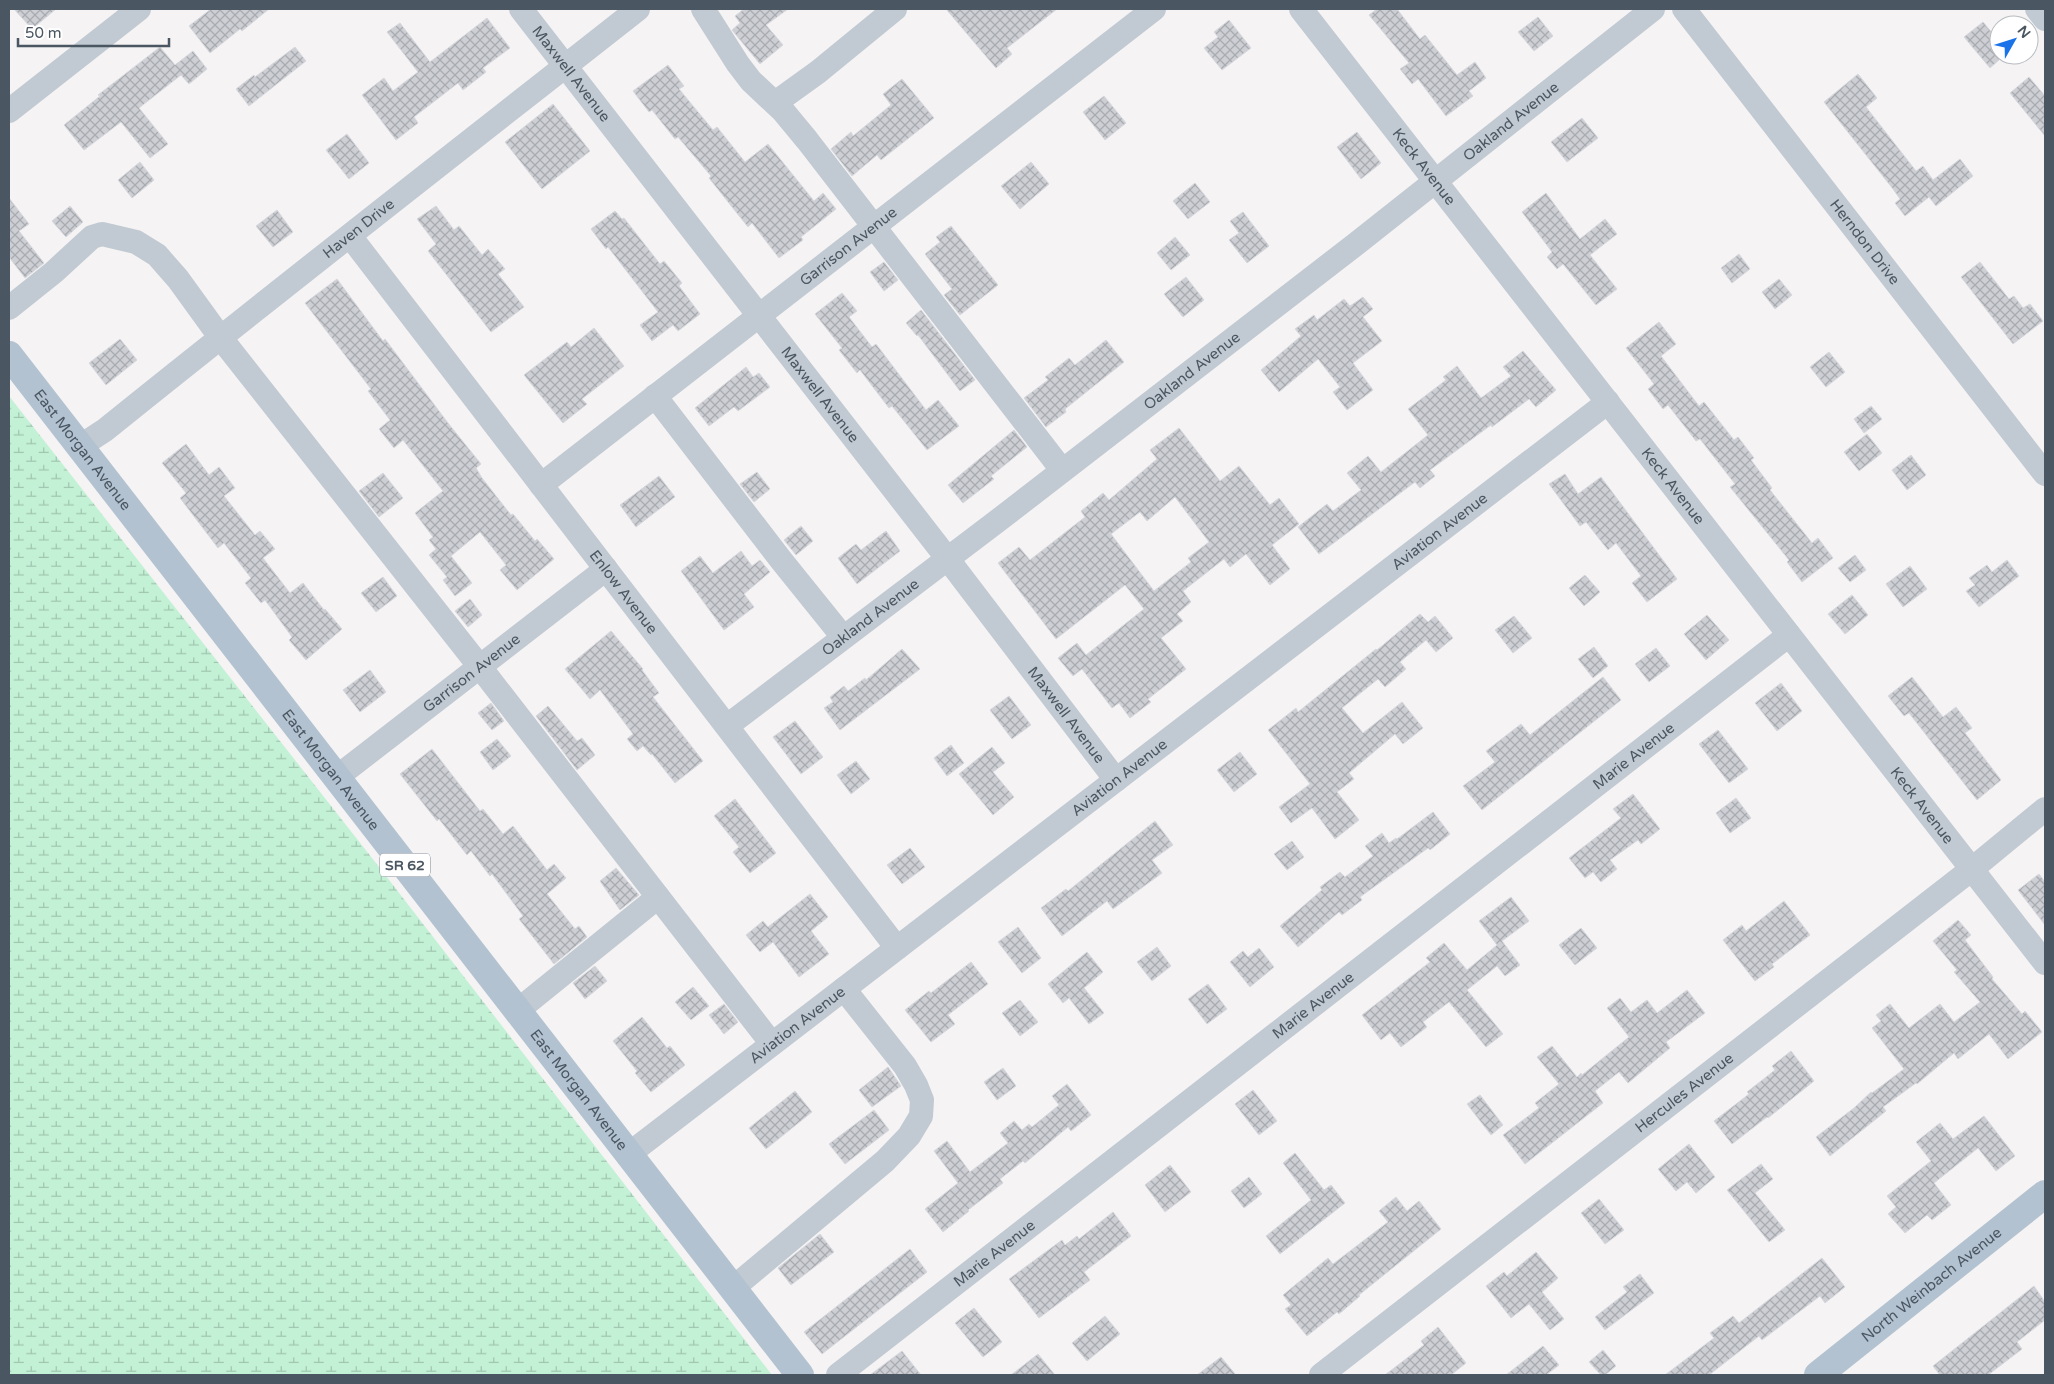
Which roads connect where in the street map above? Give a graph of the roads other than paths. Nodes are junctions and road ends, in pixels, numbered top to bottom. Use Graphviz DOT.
graph roads {
  1 [pos="139,9"];
  2 [pos="522,9"];
  3 [pos="638,9"];
  4 [pos="703,9"];
  5 [pos="895,9"];
  6 [pos="1154,9"];
  7 [pos="1301,9"];
  8 [pos="1653,9"];
  9 [pos="1684,9"];
  10 [pos="2037,9"];
  11 [pos="2045,19"];
  12 [pos="565,66"];
  13 [pos="775,102"];
  14 [pos="9,111"];
  15 [pos="1435,180"];
  16 [pos="872,227"];
  17 [pos="350,236"];
  18 [pos="9,308"];
  19 [pos="759,316"];
  20 [pos="220,337"];
  21 [pos="9,355"];
  22 [pos="655,396"];
  23 [pos="1608,402"];
  24 [pos="79,447"];
  25 [pos="1062,470"];
  26 [pos="2045,474"];
  27 [pos="541,485"];
  28 [pos="947,558"];
  29 [pos="606,569"];
  30 [pos="1789,635"];
  31 [pos="843,637"];
  32 [pos="480,666"];
  33 [pos="727,726"];
  34 [pos="337,777"];
  35 [pos="1116,780"];
  36 [pos="2045,809"];
  37 [pos="1972,869"];
  38 [pos="658,897"];
  39 [pos="897,948"];
  40 [pos="2045,963"];
  41 [pos="844,989"];
  42 [pos="517,1010"];
  43 [pos="772,1044"];
  44 [pos="630,1154"];
  45 [pos="2045,1194"];
  46 [pos="733,1288"];
  47 [pos="800,1375"];
  48 [pos="838,1375"];
  49 [pos="1322,1375"];
  50 [pos="1818,1375"];
  1 -- 14 [label="street"];
  2 -- 12 [label="street, Maxwell Avenue"];
  3 -- 12 [label="street, Haven Drive"];
  4 -- 13 [label="street"];
  5 -- 13 [label="street"];
  6 -- 16 [label="street, Garrison Avenue"];
  7 -- 15 [label="street, Keck Avenue"];
  8 -- 15 [label="street, Oakland Avenue"];
  9 -- 26 [label="street, Herndon Drive"];
  10 -- 11 [label="street"];
  12 -- 17 [label="street, Haven Drive"];
  12 -- 19 [label="street, Maxwell Avenue"];
  13 -- 16 [label="street"];
  15 -- 23 [label="street, Keck Avenue"];
  15 -- 25 [label="street, Oakland Avenue"];
  16 -- 19 [label="street, Garrison Avenue"];
  16 -- 25 [label="street"];
  17 -- 20 [label="street, Haven Drive"];
  17 -- 27 [label="street, Enlow Avenue"];
  18 -- 20 [label="street"];
  19 -- 22 [label="street, Garrison Avenue"];
  19 -- 28 [label="street, Maxwell Avenue"];
  20 -- 24 [label="street, Haven Drive"];
  20 -- 32 [label="street"];
  21 -- 24 [label="main road, East Morgan Avenue / SR 62"];
  22 -- 27 [label="street, Garrison Avenue"];
  22 -- 31 [label="street"];
  23 -- 30 [label="street, Keck Avenue"];
  23 -- 35 [label="street, Aviation Avenue"];
  24 -- 34 [label="main road, East Morgan Avenue / SR 62"];
  25 -- 28 [label="street, Oakland Avenue"];
  27 -- 29 [label="street, Enlow Avenue"];
  28 -- 31 [label="street, Oakland Avenue"];
  28 -- 35 [label="street, Maxwell Avenue"];
  29 -- 32 [label="street, Garrison Avenue"];
  29 -- 33 [label="street, Enlow Avenue"];
  30 -- 37 [label="street, Keck Avenue"];
  30 -- 48 [label="street, Marie Avenue"];
  31 -- 33 [label="street, Oakland Avenue"];
  32 -- 34 [label="street, Garrison Avenue"];
  32 -- 38 [label="street"];
  33 -- 39 [label="street, Enlow Avenue"];
  34 -- 42 [label="main road, East Morgan Avenue / SR 62"];
  35 -- 39 [label="street, Aviation Avenue"];
  36 -- 37 [label="street, Hercules Avenue"];
  37 -- 40 [label="street, Keck Avenue"];
  37 -- 49 [label="street, Hercules Avenue"];
  38 -- 42 [label="street"];
  38 -- 43 [label="street"];
  39 -- 41 [label="street, Aviation Avenue"];
  41 -- 43 [label="street, Aviation Avenue"];
  41 -- 46 [label="street"];
  42 -- 44 [label="main road, East Morgan Avenue / SR 62"];
  43 -- 44 [label="street, Aviation Avenue"];
  44 -- 46 [label="main road, East Morgan Avenue / SR 62"];
  45 -- 50 [label="main road, North Weinbach Avenue"];
  46 -- 47 [label="main road, East Morgan Avenue / SR 62"];
}
